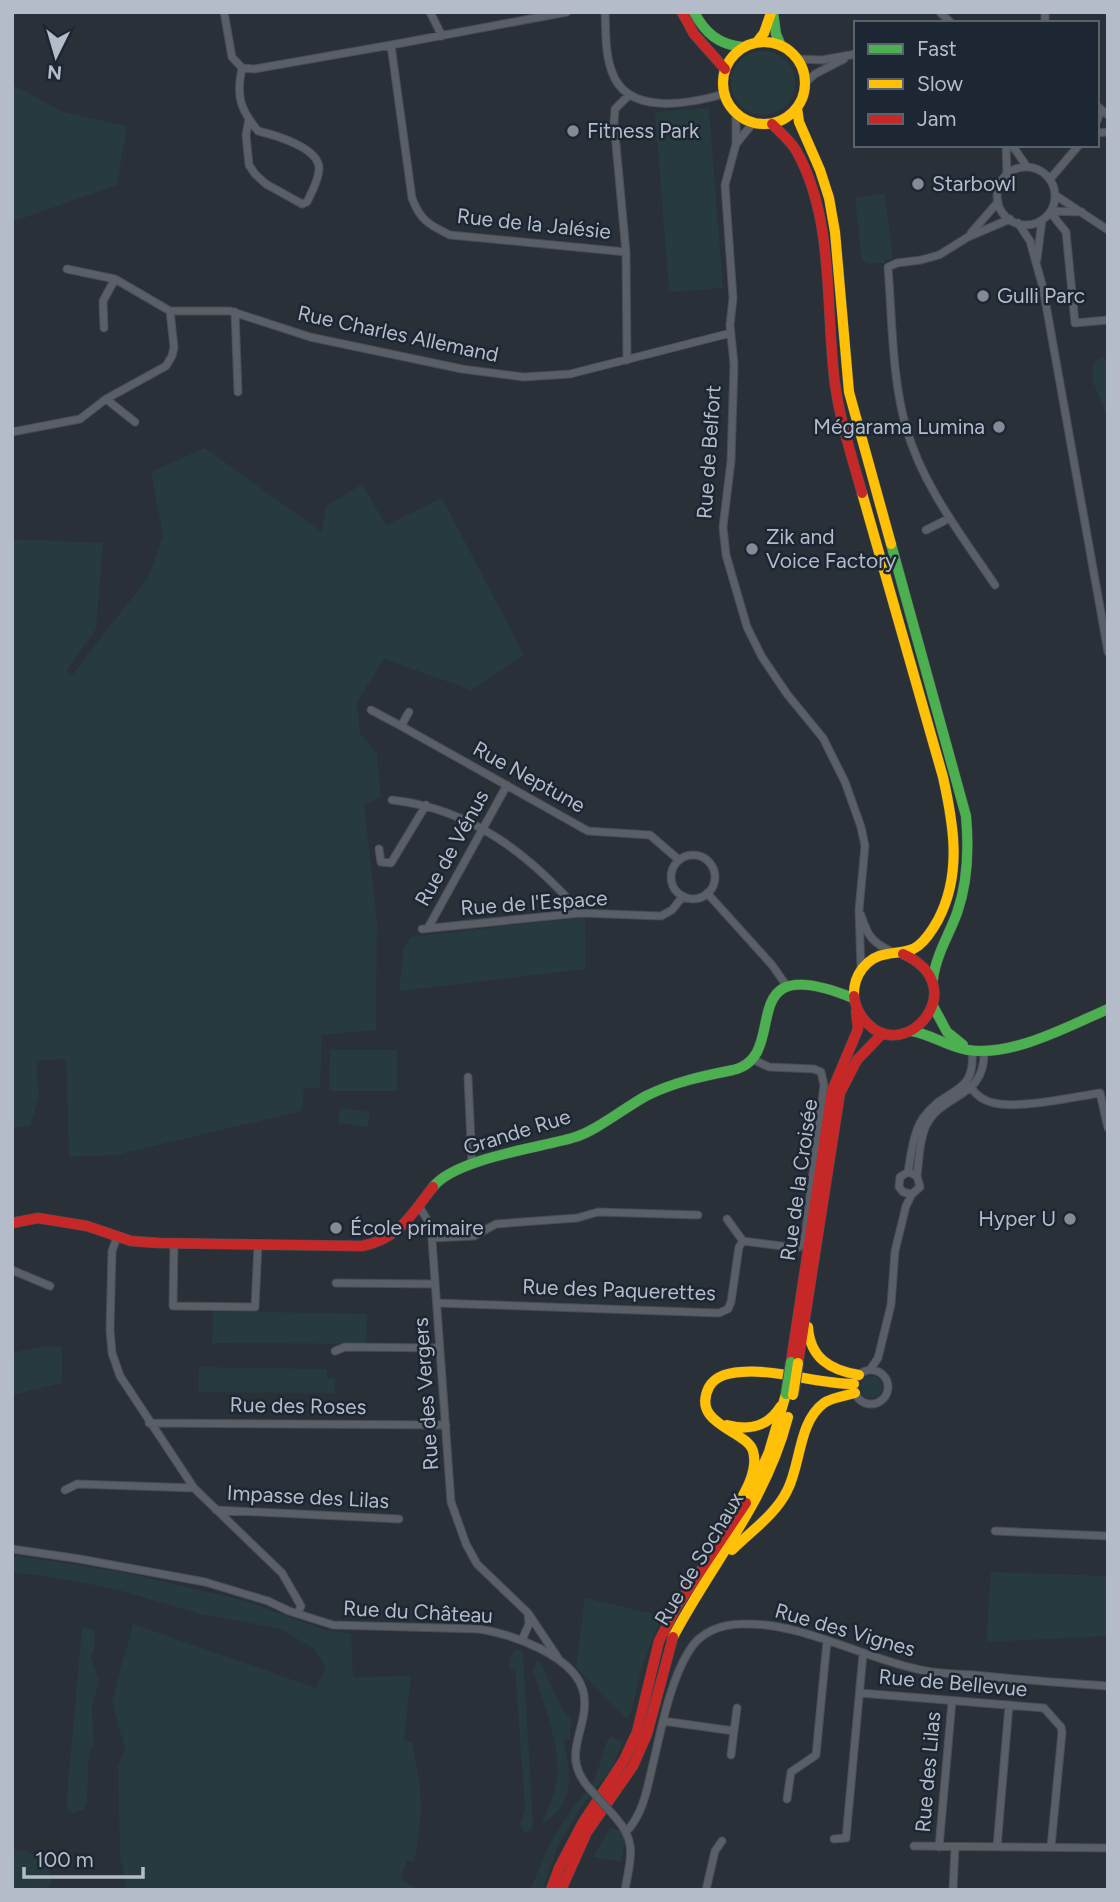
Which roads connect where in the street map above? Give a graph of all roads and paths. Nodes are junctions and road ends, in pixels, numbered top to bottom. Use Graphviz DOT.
graph roads {
  1 [pos="224,12"];
  2 [pos="430,12"];
  3 [pos="567,12"];
  4 [pos="605,12"];
  5 [pos="682,12"];
  6 [pos="694,12"];
  7 [pos="772,12"];
  8 [pos="442,36"];
  9 [pos="757,42"];
  10 [pos="391,45"];
  11 [pos="782,46"];
  12 [pos="743,47"];
  13 [pos="854,54"];
  14 [pos="798,59"];
  15 [pos="242,68"];
  16 [pos="725,69"];
  17 [pos="806,83"];
  18 [pos="724,94"];
  19 [pos="629,95"];
  20 [pos="1099,107"];
  21 [pos="797,108"];
  22 [pos="736,114"];
  23 [pos="1108,116"];
  24 [pos="249,120"];
  25 [pos="753,123"];
  26 [pos="772,124"];
  27 [pos="736,144"];
  28 [pos="1006,147"];
  29 [pos="1013,147"];
  30 [pos="1077,147"];
  31 [pos="1027,167"];
  32 [pos="1007,175"];
  33 [pos="1049,179"];
  34 [pos="1055,195"];
  35 [pos="998,202"];
  36 [pos="1051,211"];
  37 [pos="1083,212"];
  38 [pos="1010,219"];
  39 [pos="1042,220"];
  40 [pos="1018,223"];
  41 [pos="1108,230"];
  42 [pos="968,237"];
  43 [pos="626,252"];
  44 [pos="1037,263"];
  45 [pos="67,269"];
  46 [pos="115,279"];
  47 [pos="170,311"];
  48 [pos="235,312"];
  49 [pos="1108,320"];
  50 [pos="104,328"];
  51 [pos="731,333"];
  52 [pos="627,360"];
  53 [pos="238,392"];
  54 [pos="106,399"];
  55 [pos="135,422"];
  56 [pos="12,432"];
  57 [pos="950,518"];
  58 [pos="926,530"];
  59 [pos="995,585"];
  60 [pos="1108,652"];
  61 [pos="371,710"];
  62 [pos="409,712"];
  63 [pos="401,726"];
  64 [pos="507,785"];
  65 [pos="392,800"];
  66 [pos="426,805"];
  67 [pos="483,828"];
  68 [pos="379,849"];
  69 [pos="679,860"];
  70 [pos="707,893"];
  71 [pos="683,896"];
  72 [pos="859,910"];
  73 [pos="581,914"];
  74 [pos="425,929"];
  75 [pos="898,953"];
  76 [pos="858,973"];
  77 [pos="933,982"];
  78 [pos="786,985"];
  79 [pos="830,989"];
  80 [pos="854,1003"];
  81 [pos="933,1006"];
  82 [pos="1108,1009"];
  83 [pos="911,1031"];
  84 [pos="883,1033"];
  85 [pos="984,1050"];
  86 [pos="972,1051"];
  87 [pos="754,1060"];
  88 [pos="468,1077"];
  89 [pos="971,1088"];
  90 [pos="1104,1092"];
  91 [pos="1108,1128"];
  92 [pos="472,1164"];
  93 [pos="908,1172"];
  94 [pos="917,1176"];
  95 [pos="908,1193"];
  96 [pos="419,1206"];
  97 [pos="698,1215"];
  98 [pos="727,1219"];
  99 [pos="12,1223"];
  100 [pos="117,1237"];
  101 [pos="432,1238"];
  102 [pos="743,1241"];
  103 [pos="174,1243"];
  104 [pos="258,1245"];
  105 [pos="12,1270"];
  106 [pos="336,1283"];
  107 [pos="435,1284"];
  108 [pos="50,1286"];
  109 [pos="437,1303"];
  110 [pos="809,1303"];
  111 [pos="440,1348"];
  112 [pos="335,1351"];
  113 [pos="878,1359"];
  114 [pos="795,1362"];
  115 [pos="870,1370"];
  116 [pos="881,1374"];
  117 [pos="856,1384"];
  118 [pos="789,1394"];
  119 [pos="717,1422"];
  120 [pos="149,1423"];
  121 [pos="446,1425"];
  122 [pos="194,1488"];
  123 [pos="65,1490"];
  124 [pos="215,1510"];
  125 [pos="399,1519"];
  126 [pos="995,1531"];
  127 [pos="1108,1536"];
  128 [pos="12,1549"];
  129 [pos="712,1562"];
  130 [pos="528,1613"];
  131 [pos="298,1614"];
  132 [pos="537,1625"];
  133 [pos="522,1640"];
  134 [pos="827,1642"];
  135 [pos="530,1644"];
  136 [pos="863,1654"];
  137 [pos="559,1660"];
  138 [pos="1108,1686"];
  139 [pos="860,1693"];
  140 [pos="952,1701"];
  141 [pos="1009,1705"];
  142 [pos="737,1708"];
  143 [pos="663,1721"];
  144 [pos="734,1731"];
  145 [pos="731,1755"];
  146 [pos="787,1799"];
  147 [pos="627,1831"];
  148 [pos="834,1839"];
  149 [pos="722,1842"];
  150 [pos="914,1846"];
  151 [pos="939,1847"];
  152 [pos="955,1847"];
  153 [pos="997,1847"];
  154 [pos="1051,1847"];
  155 [pos="1108,1847"];
  156 [pos="551,1890"];
  157 [pos="561,1890"];
  158 [pos="625,1890"];
  159 [pos="706,1890"];
  160 [pos="953,1890"];
  1 -- 15 [label="street"];
  2 -- 8 [label="street"];
  3 -- 8 [label="street"];
  4 -- 19 [label="street"];
  5 -- 16 [label="main road"];
  6 -- 12 [label="main road"];
  7 -- 9 [label="main road"];
  7 -- 11 [label="main road"];
  8 -- 10 [label="street"];
  9 -- 11 [label="main road"];
  9 -- 12 [label="main road"];
  10 -- 15 [label="street"];
  10 -- 43 [label="street, Rue de la Jalésie"];
  11 -- 14 [label="main road"];
  12 -- 16 [label="main road"];
  13 -- 14 [label="street"];
  13 -- 17 [label="street"];
  14 -- 17 [label="main road"];
  15 -- 24 [label="street"];
  16 -- 18 [label="main road"];
  17 -- 21 [label="main road"];
  18 -- 19 [label="street"];
  18 -- 22 [label="main road"];
  19 -- 43 [label="street"];
  20 -- 23 [label="street"];
  21 -- 26 [label="main road"];
  21 -- 77 [label="main road"];
  22 -- 25 [label="main road"];
  22 -- 27 [label="street, Rue de Belfort"];
  24 -- 24 [label="street"];
  25 -- 26 [label="main road"];
  25 -- 27 [label="street, Rue de Belfort"];
  26 -- 75 [label="main road"];
  27 -- 51 [label="street, Rue de Belfort"];
  28 -- 32 [label="street"];
  29 -- 31 [label="street"];
  30 -- 33 [label="street"];
  31 -- 32 [label="street"];
  31 -- 33 [label="street"];
  32 -- 35 [label="street"];
  33 -- 34 [label="street"];
  34 -- 36 [label="street"];
  34 -- 37 [label="street"];
  35 -- 38 [label="street"];
  35 -- 42 [label="street"];
  36 -- 37 [label="street"];
  36 -- 39 [label="street"];
  36 -- 49 [label="street"];
  37 -- 41 [label="street"];
  38 -- 40 [label="street"];
  38 -- 42 [label="street"];
  39 -- 40 [label="street"];
  39 -- 44 [label="street"];
  40 -- 44 [label="street"];
  42 -- 57 [label="street"];
  43 -- 52 [label="street"];
  44 -- 60 [label="street"];
  45 -- 46 [label="street, Rue Charles Allemand"];
  46 -- 47 [label="street, Rue Charles Allemand"];
  46 -- 50 [label="street"];
  47 -- 48 [label="street, Rue Charles Allemand"];
  47 -- 54 [label="street"];
  48 -- 52 [label="street, Rue Charles Allemand"];
  48 -- 53 [label="street"];
  51 -- 52 [label="street, Rue Charles Allemand"];
  51 -- 72 [label="street, Rue de Belfort"];
  54 -- 55 [label="street"];
  54 -- 56 [label="street"];
  57 -- 58 [label="street"];
  57 -- 59 [label="street"];
  61 -- 63 [label="street, Rue Neptune"];
  62 -- 63 [label="street"];
  63 -- 64 [label="street, Rue Neptune"];
  64 -- 67 [label="street, Rue de Vénus"];
  64 -- 69 [label="street, Rue Neptune"];
  65 -- 66 [label="street"];
  66 -- 67 [label="street"];
  66 -- 68 [label="street"];
  67 -- 73 [label="street"];
  67 -- 74 [label="street, Rue de Vénus"];
  69 -- 70 [label="street"];
  69 -- 71 [label="street"];
  70 -- 71 [label="street"];
  70 -- 78 [label="street"];
  71 -- 73 [label="street, Rue de l'Espace"];
  72 -- 75 [label="street"];
  72 -- 76 [label="street"];
  73 -- 74 [label="street, Rue de l'Espace"];
  75 -- 76 [label="main road"];
  75 -- 77 [label="main road"];
  76 -- 79 [label="main road"];
  76 -- 80 [label="main road"];
  77 -- 81 [label="main road"];
  78 -- 79 [label="main road"];
  78 -- 87 [label="main road"];
  79 -- 80 [label="main road"];
  80 -- 84 [label="main road"];
  80 -- 114 [label="main road, Rue de la Croisée"];
  81 -- 83 [label="main road"];
  81 -- 86 [label="main road"];
  82 -- 85 [label="main road"];
  83 -- 84 [label="main road"];
  83 -- 86 [label="main road"];
  84 -- 110 [label="main road"];
  85 -- 86 [label="main road"];
  85 -- 89 [label="street"];
  86 -- 93 [label="street"];
  87 -- 92 [label="main road, Grande Rue"];
  87 -- 102 [label="street"];
  88 -- 92 [label="street"];
  89 -- 90 [label="street"];
  89 -- 94 [label="street"];
  90 -- 91 [label="street"];
  92 -- 96 [label="main road, Grande Rue"];
  93 -- 94 [label="street"];
  93 -- 95 [label="street"];
  94 -- 95 [label="street"];
  95 -- 113 [label="street"];
  96 -- 101 [label="street, Rue des Vergers"];
  96 -- 104 [label="main road, Grande Rue"];
  97 -- 101 [label="street"];
  98 -- 102 [label="street"];
  99 -- 100 [label="main road, Grande Rue"];
  100 -- 103 [label="main road, Grande Rue"];
  100 -- 120 [label="street"];
  101 -- 107 [label="street, Rue des Vergers"];
  102 -- 109 [label="street, Rue des Paquerettes"];
  103 -- 104 [label="main road, Grande Rue"];
  103 -- 104 [label="street"];
  105 -- 108 [label="street"];
  106 -- 107 [label="street"];
  107 -- 109 [label="street, Rue des Vergers"];
  109 -- 111 [label="street, Rue des Vergers"];
  110 -- 114 [label="main road"];
  110 -- 117 [label="main road"];
  111 -- 112 [label="street"];
  111 -- 121 [label="street, Rue des Vergers"];
  113 -- 115 [label="street"];
  113 -- 116 [label="street"];
  114 -- 118 [label="main road, bridge"];
  115 -- 116 [label="street"];
  115 -- 117 [label="street"];
  116 -- 117 [label="street"];
  117 -- 119 [label="main road"];
  117 -- 129 [label="main road"];
  118 -- 119 [label="main road"];
  118 -- 129 [label="main road, Rue de Sochaux"];
  118 -- 129 [label="main road, Rue de Sochaux"];
  119 -- 129 [label="main road"];
  120 -- 121 [label="street, Rue des Roses"];
  120 -- 122 [label="street"];
  121 -- 130 [label="street, Rue des Vergers"];
  122 -- 123 [label="street"];
  122 -- 124 [label="street"];
  124 -- 125 [label="street, Impasse des Lilas"];
  124 -- 131 [label="street"];
  126 -- 127 [label="street"];
  128 -- 131 [label="street, Rue du Château"];
  129 -- 156 [label="main road, Rue de Sochaux"];
  129 -- 157 [label="main road, Rue de Sochaux"];
  130 -- 132 [label="street, Rue des Vergers"];
  130 -- 133 [label="street"];
  131 -- 133 [label="street, Rue du Château"];
  132 -- 135 [label="street"];
  132 -- 137 [label="street, Rue des Vergers"];
  133 -- 135 [label="street, Rue du Château"];
  134 -- 136 [label="street, Rue des Vignes"];
  134 -- 143 [label="street, Rue des Vignes"];
  134 -- 146 [label="street"];
  135 -- 137 [label="street, Rue du Château"];
  136 -- 138 [label="street, Rue des Vignes"];
  136 -- 139 [label="street"];
  137 -- 147 [label="street, Rue du Château, bridge"];
  139 -- 140 [label="street, Rue de Bellevue"];
  139 -- 148 [label="street"];
  140 -- 141 [label="street, Rue de Bellevue"];
  140 -- 151 [label="street, Rue des Lilas"];
  141 -- 153 [label="street"];
  141 -- 154 [label="street, Rue de Bellevue"];
  142 -- 144 [label="street"];
  143 -- 144 [label="street"];
  143 -- 147 [label="street, Rue des Vignes"];
  144 -- 145 [label="street"];
  147 -- 158 [label="street"];
  149 -- 159 [label="street"];
  150 -- 151 [label="street"];
  151 -- 152 [label="street"];
  152 -- 153 [label="street"];
  152 -- 160 [label="street"];
  153 -- 154 [label="street"];
  154 -- 155 [label="street"];
}
